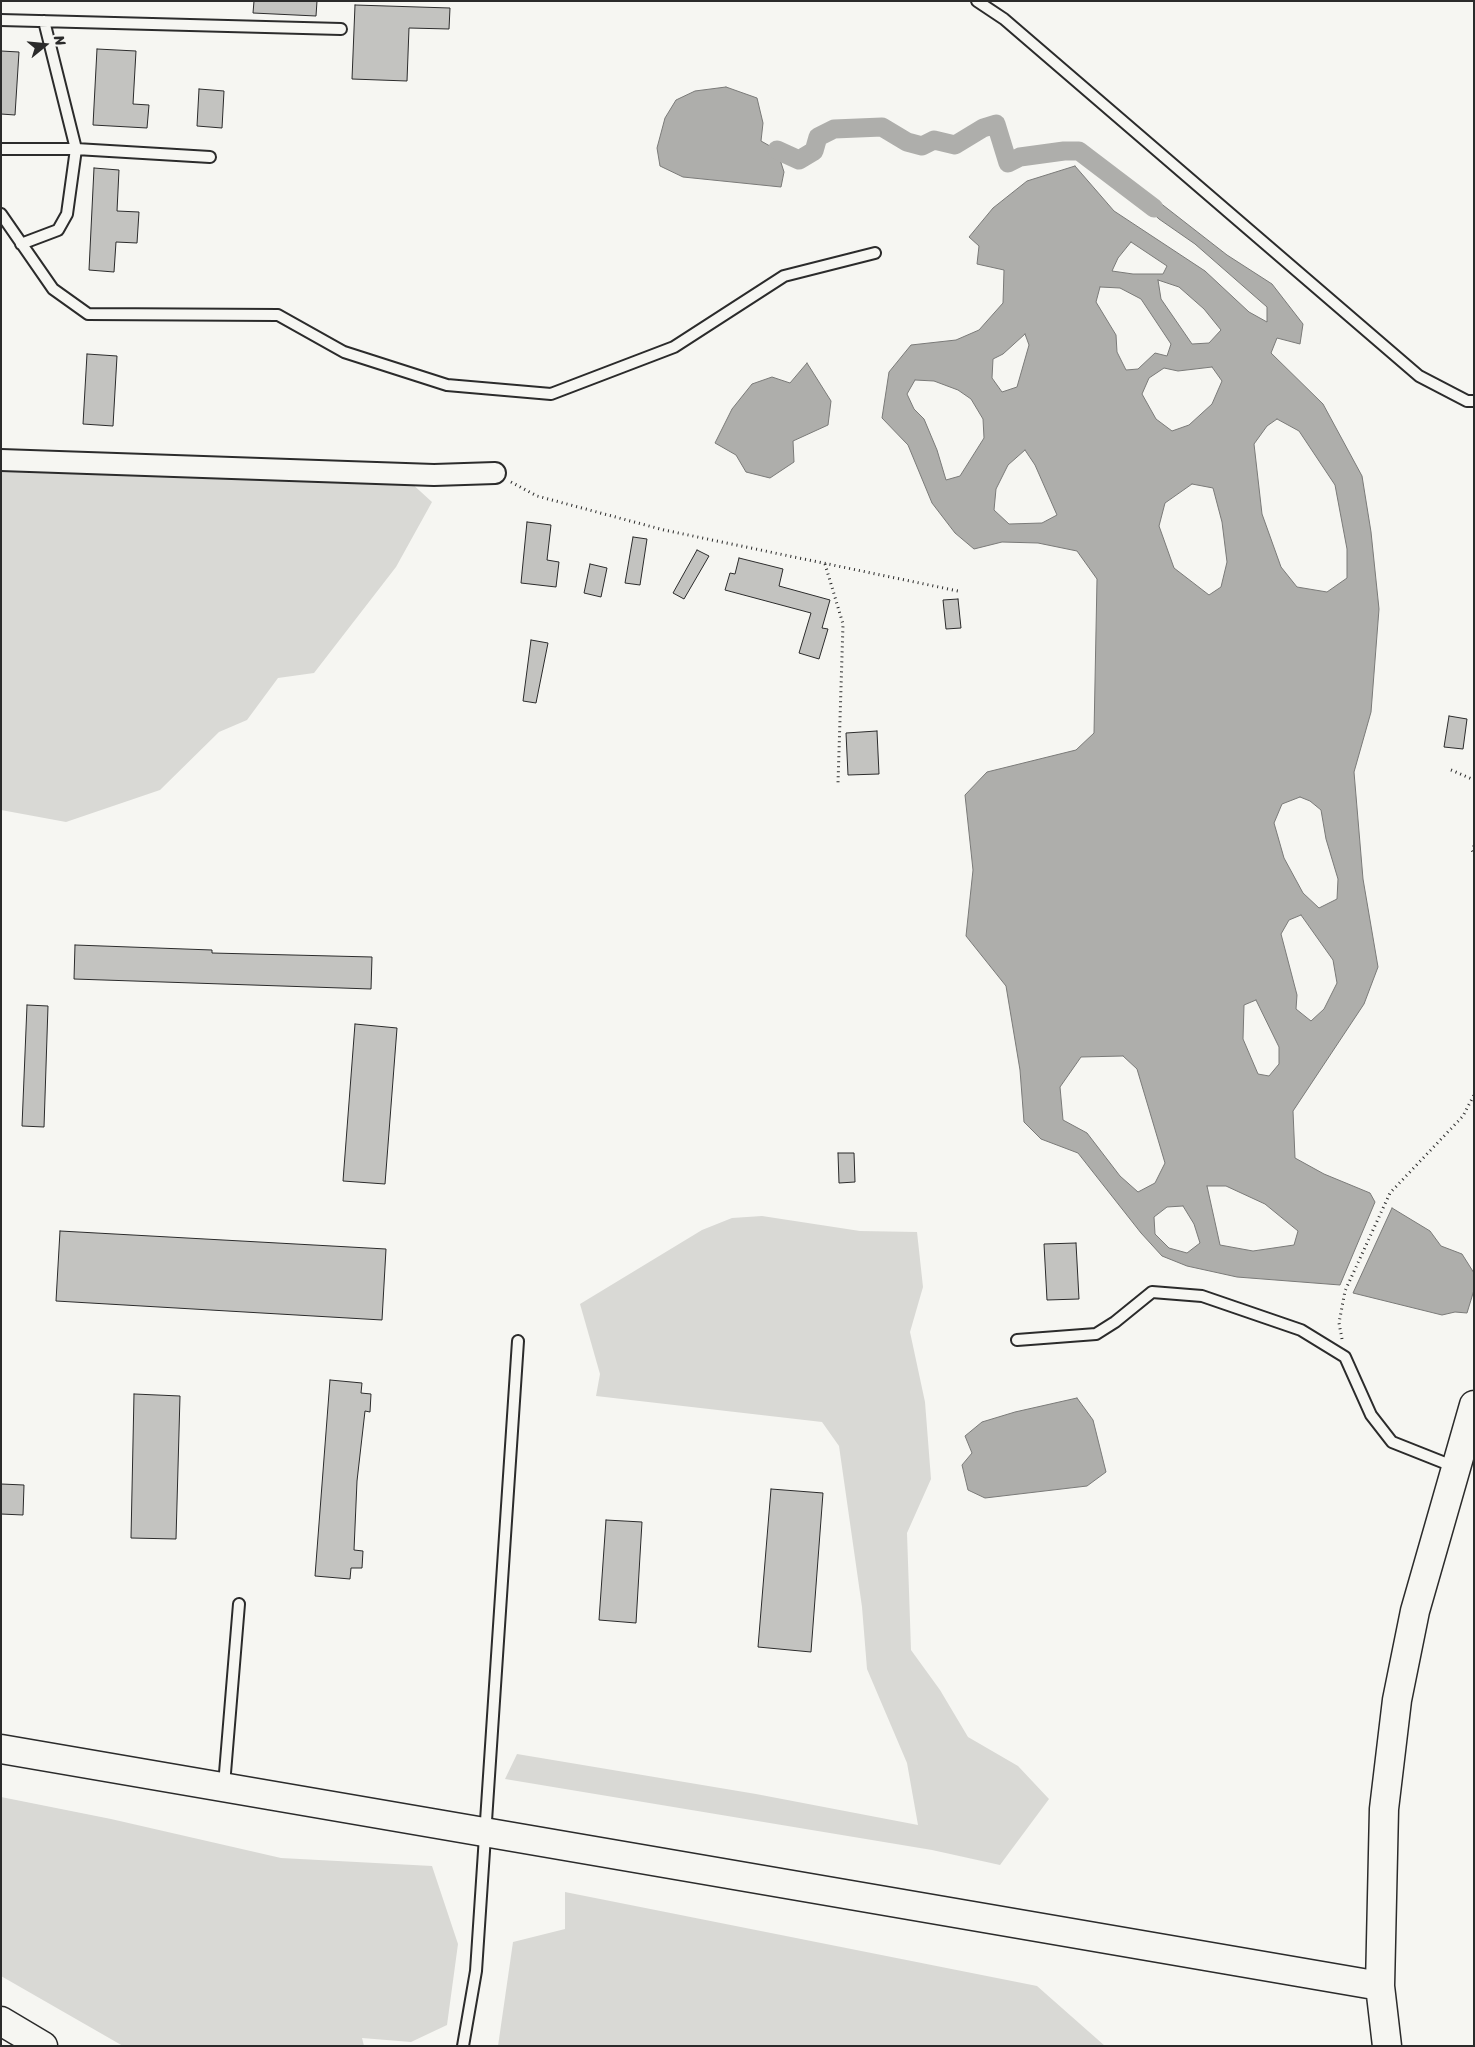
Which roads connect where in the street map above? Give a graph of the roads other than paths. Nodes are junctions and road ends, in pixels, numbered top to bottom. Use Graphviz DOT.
graph roads {
  1 [pos="977,1"];
  2 [pos="1,20"];
  3 [pos="44,21"];
  4 [pos="341,29"];
  5 [pos="76,148"];
  6 [pos="1,149"];
  7 [pos="210,157"];
  8 [pos="1,214"];
  9 [pos="21,244"];
  10 [pos="875,253"];
  11 [pos="1474,401"];
  12 [pos="1,460"];
  13 [pos="495,473"];
  14 [pos="1017,1340"];
  15 [pos="518,1341"];
  16 [pos="1474,1405"];
  17 [pos="1456,1467"];
  18 [pos="239,1604"];
  19 [pos="1,1749"];
  20 [pos="224,1788"];
  21 [pos="486,1832"];
  22 [pos="1380,1986"];
  23 [pos="1,2021"];
  24 [pos="43,2046"];
  25 [pos="463,2046"];
  26 [pos="1388,2046"];
  1 -- 11 [label="lane"];
  2 -- 3 [label="lane"];
  3 -- 4 [label="lane"];
  3 -- 5 [label="lane"];
  5 -- 6 [label="lane"];
  5 -- 7 [label="lane"];
  5 -- 9 [label="lane"];
  8 -- 9 [label="lane"];
  9 -- 10 [label="lane"];
  12 -- 13 [label="street"];
  14 -- 17 [label="lane"];
  15 -- 21 [label="lane"];
  16 -- 17 [label="main road"];
  17 -- 22 [label="main road"];
  18 -- 20 [label="lane"];
  19 -- 20 [label="main road"];
  20 -- 21 [label="main road"];
  21 -- 22 [label="main road"];
  21 -- 25 [label="lane"];
  22 -- 26 [label="main road"];
  23 -- 24 [label="main road"];
}
